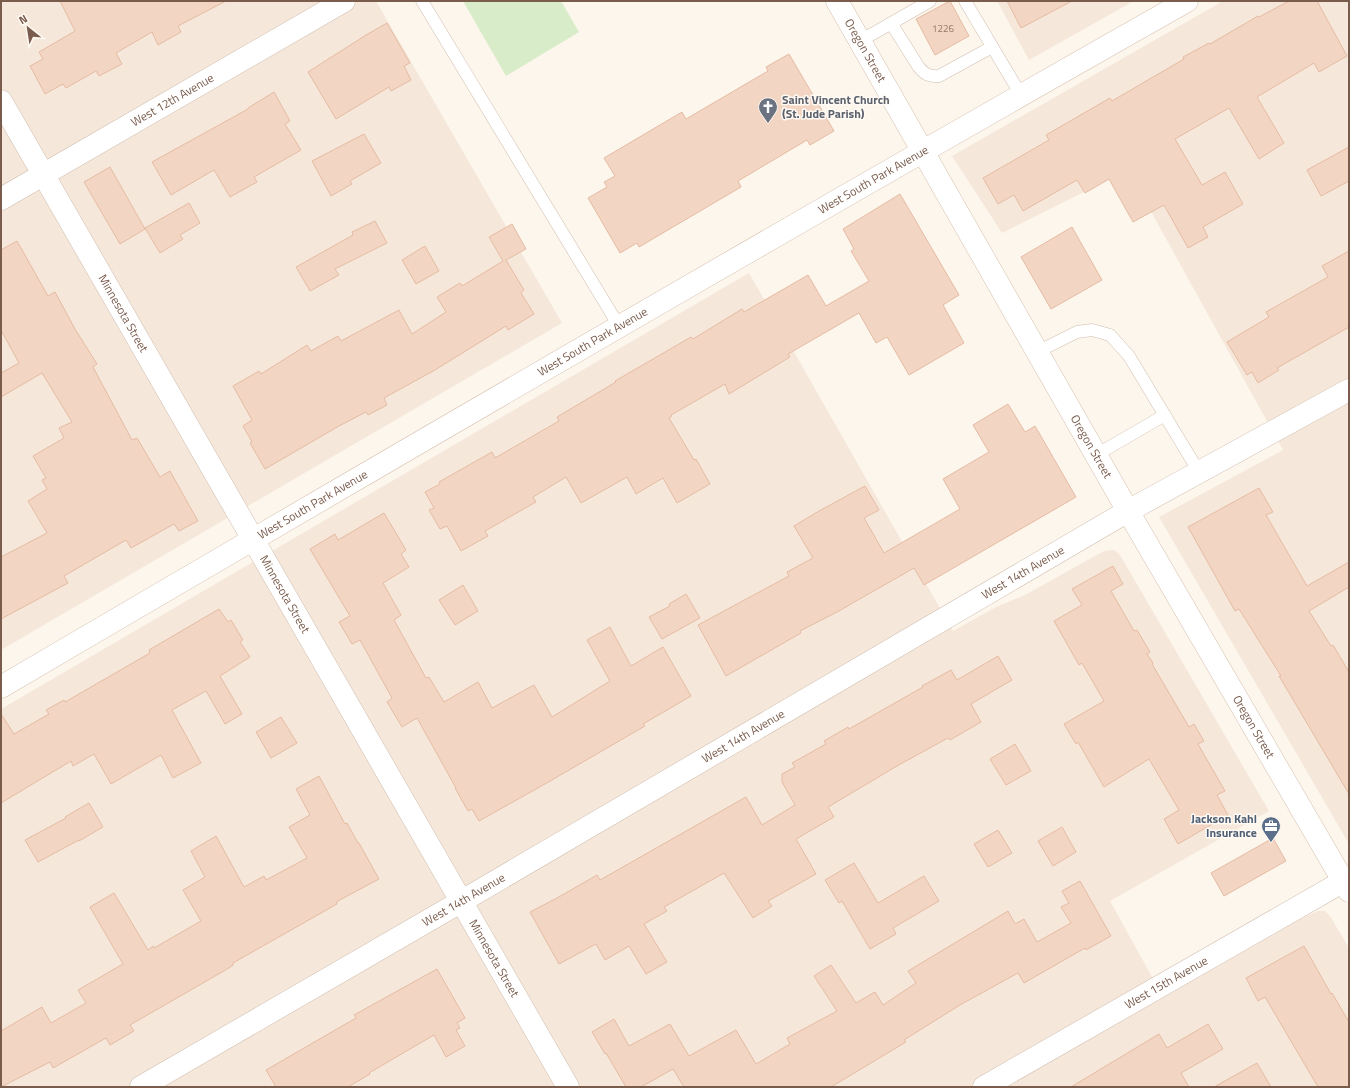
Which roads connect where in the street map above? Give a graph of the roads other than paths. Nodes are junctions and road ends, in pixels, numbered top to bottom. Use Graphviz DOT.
graph roads {
  1 [pos="344,1"];
  2 [pos="422,1"];
  3 [pos="837,1"];
  4 [pos="930,1"];
  5 [pos="965,1"];
  6 [pos="1187,1"];
  7 [pos="891,23"];
  8 [pos="860,41"];
  9 [pos="992,47"];
  10 [pos="1021,95"];
  11 [pos="1,101"];
  12 [pos="922,151"];
  13 [pos="43,175"];
  14 [pos="1,199"];
  15 [pos="619,326"];
  16 [pos="1037,352"];
  17 [pos="1349,390"];
  18 [pos="1165,415"];
  19 [pos="1096,455"];
  20 [pos="1199,472"];
  21 [pos="1128,511"];
  22 [pos="253,539"];
  23 [pos="1,687"];
  24 [pos="1347,883"];
  25 [pos="462,901"];
  26 [pos="141,1087"];
  27 [pos="568,1087"];
  28 [pos="984,1087"];
  1 -- 13 [label="street, West 12th Avenue"];
  2 -- 15 [label="lane"];
  3 -- 8 [label="street, Oregon Street"];
  4 -- 7 [label="lane"];
  5 -- 9 [label="lane"];
  6 -- 10 [label="street, West South Park Avenue"];
  7 -- 8 [label="lane"];
  7 -- 9 [label="lane"];
  8 -- 12 [label="street, Oregon Street"];
  9 -- 10 [label="lane"];
  10 -- 12 [label="street, West South Park Avenue"];
  11 -- 13 [label="street, Minnesota Street"];
  12 -- 15 [label="street, West South Park Avenue"];
  12 -- 16 [label="street, Oregon Street"];
  13 -- 14 [label="street, West 12th Avenue"];
  13 -- 22 [label="street, Minnesota Street"];
  15 -- 22 [label="street, West South Park Avenue"];
  16 -- 18 [label="lane"];
  16 -- 19 [label="street, Oregon Street"];
  17 -- 20 [label="street, West 14th Avenue"];
  18 -- 19 [label="lane"];
  18 -- 20 [label="lane"];
  19 -- 21 [label="street, Oregon Street"];
  20 -- 21 [label="street, West 14th Avenue"];
  21 -- 24 [label="street, Oregon Street"];
  21 -- 25 [label="street, West 14th Avenue"];
  22 -- 23 [label="street, West South Park Avenue"];
  22 -- 25 [label="street, Minnesota Street"];
  24 -- 28 [label="street, West 15th Avenue"];
  25 -- 26 [label="street, West 14th Avenue"];
  25 -- 27 [label="street, Minnesota Street"];
}
